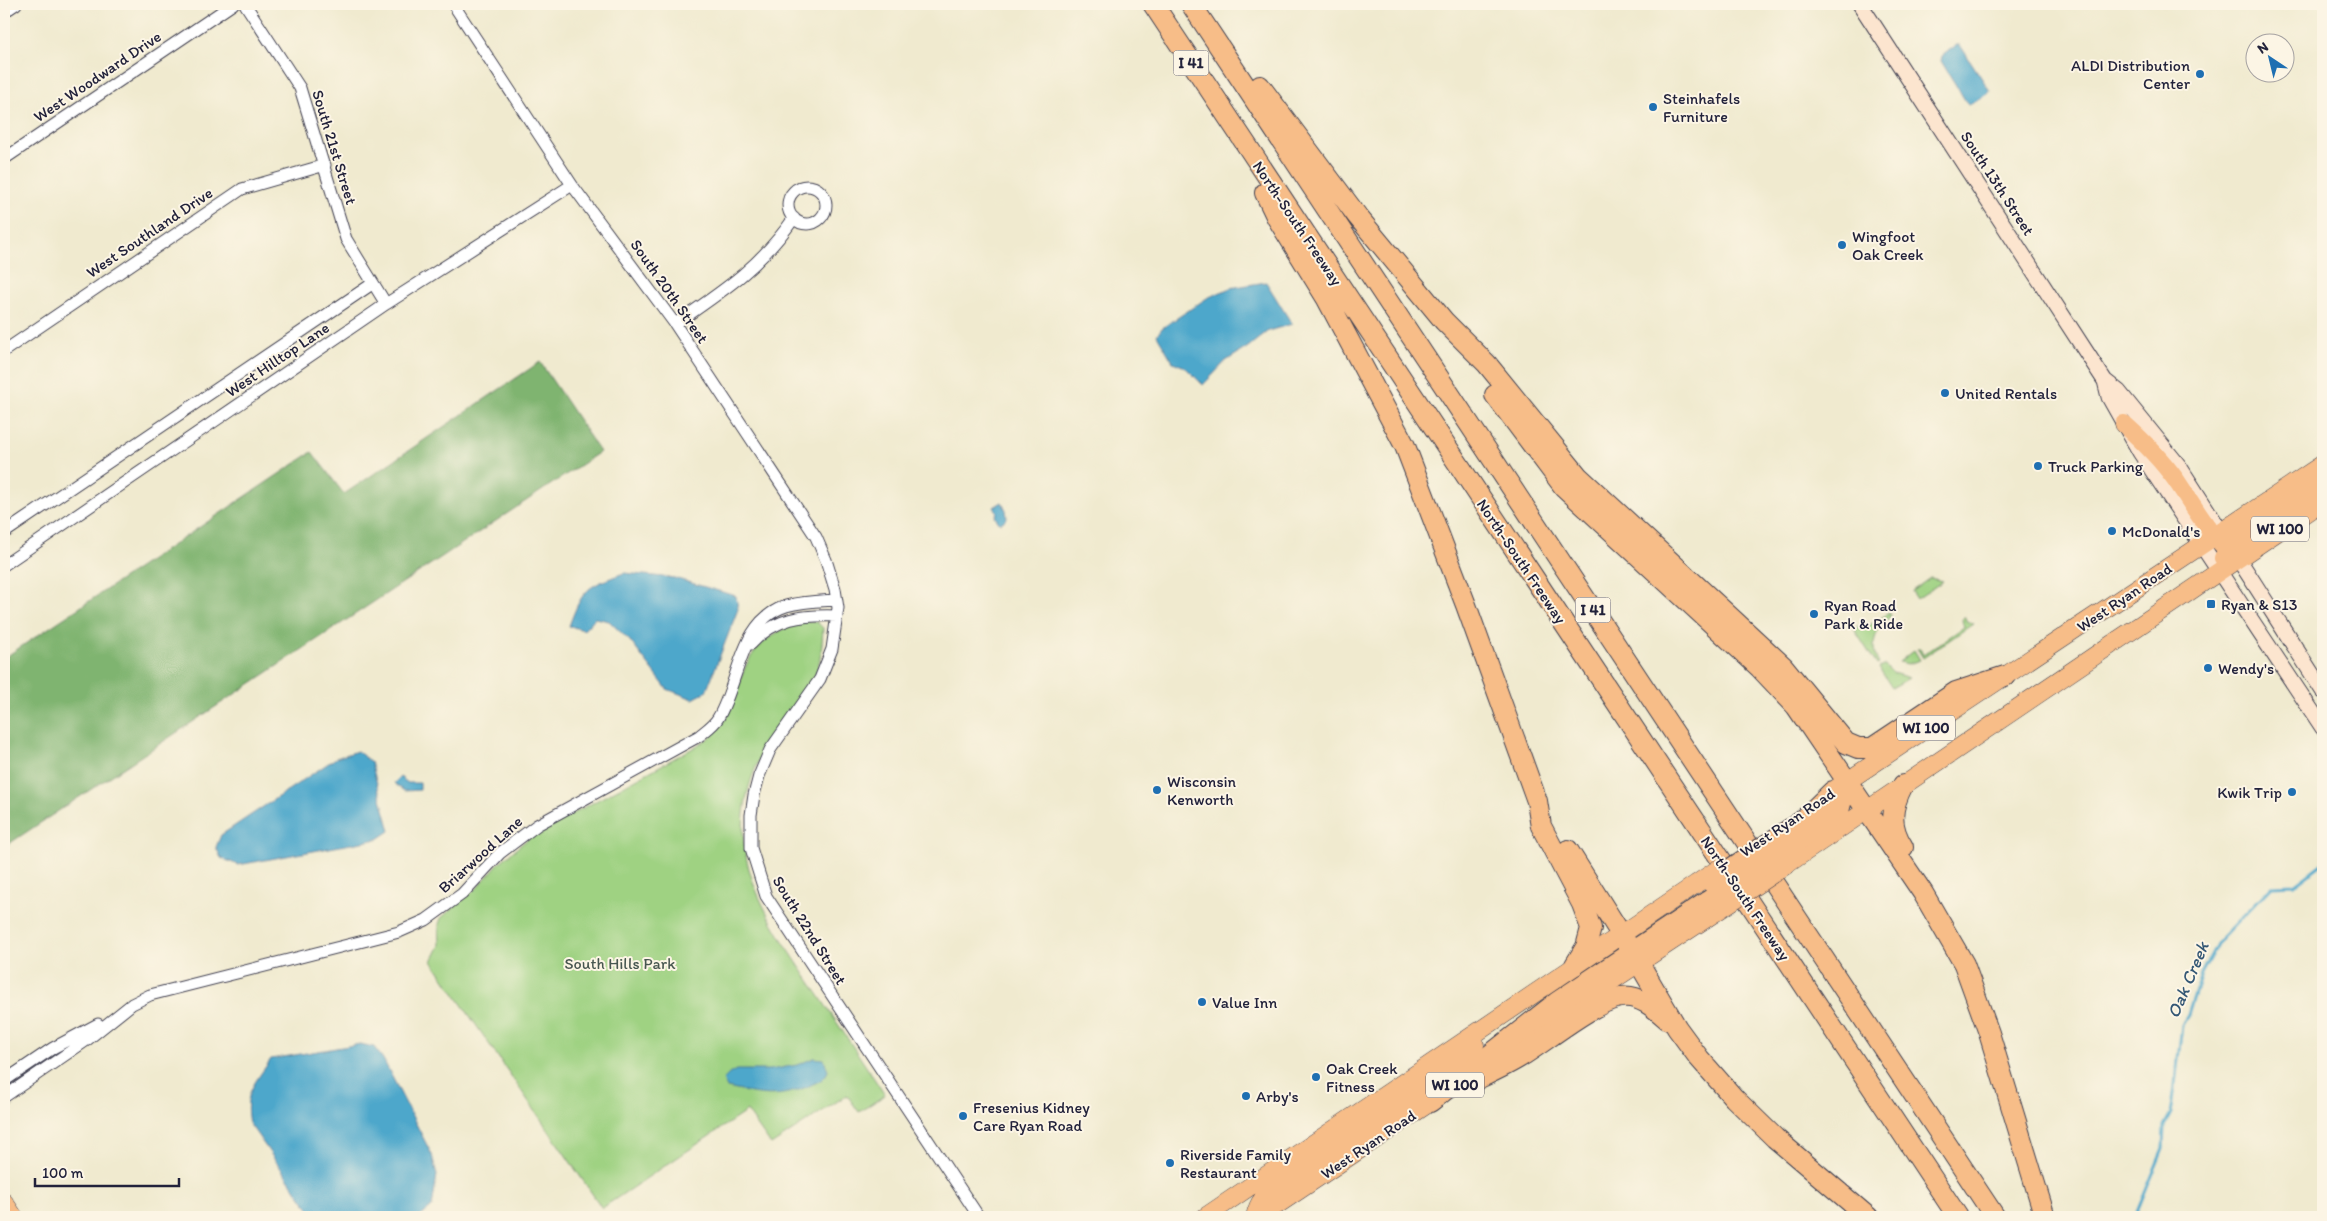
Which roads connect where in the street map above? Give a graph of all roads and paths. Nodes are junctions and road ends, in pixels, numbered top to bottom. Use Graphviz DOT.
graph roads {
  1 [pos="16,4"];
  2 [pos="233,4"];
  3 [pos="245,4"];
  4 [pos="453,4"];
  5 [pos="1152,4"];
  6 [pos="1191,4"];
  7 [pos="1196,4"];
  8 [pos="1860,4"];
  9 [pos="4,12"];
  10 [pos="1230,121"];
  11 [pos="4,159"];
  12 [pos="325,166"];
  13 [pos="572,185"];
  14 [pos="794,218"];
  15 [pos="372,284"];
  16 [pos="386,304"];
  17 [pos="1444,321"];
  18 [pos="675,324"];
  19 [pos="4,351"];
  20 [pos="2105,382"];
  21 [pos="2124,424"];
  22 [pos="2323,464"];
  23 [pos="2323,481"];
  24 [pos="2323,501"];
  25 [pos="4,533"];
  26 [pos="2221,544"];
  27 [pos="4,566"];
  28 [pos="2218,571"];
  29 [pos="837,608"];
  30 [pos="745,651"];
  31 [pos="2005,676"];
  32 [pos="2323,691"];
  33 [pos="2323,728"];
  34 [pos="1903,785"];
  35 [pos="1840,786"];
  36 [pos="1536,801"];
  37 [pos="1867,810"];
  38 [pos="1777,848"];
  39 [pos="1705,897"];
  40 [pos="1621,934"];
  41 [pos="1956,948"];
  42 [pos="1637,954"];
  43 [pos="1574,965"];
  44 [pos="120,1013"];
  45 [pos="1677,1028"];
  46 [pos="4,1081"];
  47 [pos="4,1097"];
  48 [pos="1430,1102"];
  49 [pos="4,1202"];
  50 [pos="1262,1208"];
  51 [pos="14,1217"];
  52 [pos="979,1217"];
  53 [pos="1205,1217"];
  54 [pos="1868,1217"];
  55 [pos="1958,1217"];
  56 [pos="1995,1217"];
  57 [pos="2045,1217"];
  1 -- 9 [label="street"];
  2 -- 11 [label="street, West Woodward Drive"];
  3 -- 12 [label="street, South 21st Street"];
  4 -- 13 [label="street, South 20th Street"];
  5 -- 10 [label="highway, North-South Freeway / I 41"];
  6 -- 56 [label="highway, North-South Freeway / I 41"];
  7 -- 17 [label="highway"];
  8 -- 20 [label="street, South 13th Street"];
  10 -- 36 [label="highway"];
  10 -- 55 [label="highway, North-South Freeway / I 41"];
  12 -- 15 [label="street, South 21st Street"];
  12 -- 19 [label="street, West Southland Drive"];
  13 -- 16 [label="street, West Hilltop Lane"];
  13 -- 18 [label="street, South 20th Street"];
  14 -- 18 [label="street"];
  15 -- 16 [label="street, South 21st Street"];
  15 -- 25 [label="street, West Hilltop Lane"];
  16 -- 27 [label="street, West Hilltop Lane"];
  17 -- 31 [label="highway"];
  17 -- 35 [label="highway"];
  18 -- 29 [label="street, South 20th Street"];
  20 -- 21 [label="street, South 13th Street"];
  20 -- 26 [label="street, South 13th Street"];
  21 -- 26 [label="main road"];
  22 -- 26 [label="main road, West Ryan Road / WI 100"];
  23 -- 26 [label="main road"];
  24 -- 26 [label="main road, West Ryan Road / WI 100"];
  26 -- 28 [label="main road, West Ryan Road / WI 100"];
  26 -- 28 [label="street, South 13th Street"];
  26 -- 31 [label="main road, West Ryan Road / WI 100"];
  26 -- 32 [label="street, South 13th Street"];
  28 -- 33 [label="street, South 13th Street"];
  28 -- 34 [label="main road, West Ryan Road / WI 100"];
  29 -- 30 [label="street, Briarwood Lane"];
  29 -- 30 [label="street, Briarwood Lane"];
  29 -- 52 [label="street, South 22nd Street"];
  30 -- 44 [label="street, Briarwood Lane"];
  31 -- 35 [label="main road, West Ryan Road / WI 100"];
  34 -- 37 [label="main road, West Ryan Road / WI 100"];
  34 -- 41 [label="highway"];
  35 -- 37 [label="highway"];
  35 -- 38 [label="highway"];
  36 -- 40 [label="highway"];
  36 -- 43 [label="highway"];
  37 -- 38 [label="main road, West Ryan Road / WI 100"];
  37 -- 41 [label="highway"];
  38 -- 39 [label="highway, bridge"];
  38 -- 39 [label="main road, West Ryan Road / WI 100, bridge"];
  39 -- 40 [label="main road, West Ryan Road / WI 100"];
  39 -- 42 [label="main road, West Ryan Road / WI 100"];
  39 -- 42 [label="highway"];
  40 -- 42 [label="highway"];
  40 -- 43 [label="main road, West Ryan Road / WI 100"];
  41 -- 57 [label="highway"];
  42 -- 45 [label="highway"];
  42 -- 48 [label="highway"];
  43 -- 50 [label="main road, West Ryan Road / WI 100"];
  44 -- 46 [label="street, Briarwood Lane"];
  44 -- 47 [label="street, Briarwood Lane"];
  45 -- 48 [label="highway"];
  45 -- 54 [label="highway"];
  48 -- 50 [label="main road, West Ryan Road / WI 100"];
  49 -- 51 [label="main road"];
  50 -- 53 [label="main road, West Ryan Road / WI 100"];
}
